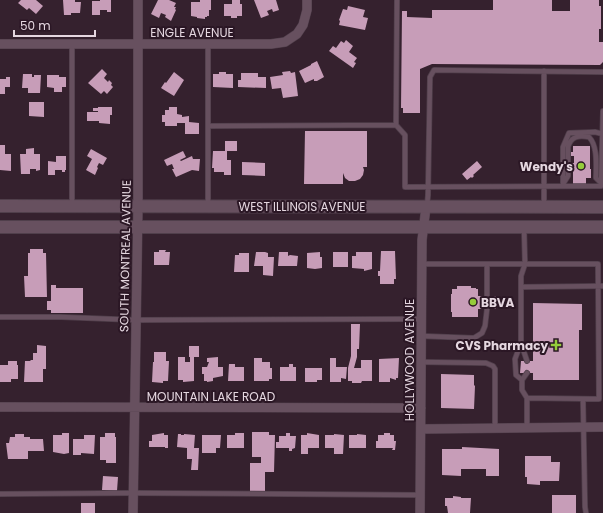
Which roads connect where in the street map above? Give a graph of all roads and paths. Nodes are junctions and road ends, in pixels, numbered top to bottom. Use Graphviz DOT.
graph roads {
  1 [pos="138,0"];
  2 [pos="307,0"];
  3 [pos="397,0"];
  4 [pos="0,44"];
  5 [pos="72,44"];
  6 [pos="138,44"];
  7 [pos="208,44"];
  8 [pos="544,72"];
  9 [pos="603,72"];
  10 [pos="603,111"];
  11 [pos="396,125"];
  12 [pos="208,126"];
  13 [pos="603,134"];
  14 [pos="601,184"];
  15 [pos="563,185"];
  16 [pos="544,186"];
  17 [pos="428,187"];
  18 [pos="0,206"];
  19 [pos="72,206"];
  20 [pos="138,206"];
  21 [pos="208,206"];
  22 [pos="426,207"];
  23 [pos="544,207"];
  24 [pos="603,207"];
  25 [pos="0,227"];
  26 [pos="138,227"];
  27 [pos="424,227"];
  28 [pos="524,227"];
  29 [pos="603,227"];
  30 [pos="422,264"];
  31 [pos="487,264"];
  32 [pos="525,264"];
  33 [pos="597,286"];
  34 [pos="603,286"];
  35 [pos="521,287"];
  36 [pos="487,296"];
  37 [pos="487,309"];
  38 [pos="0,317"];
  39 [pos="422,319"];
  40 [pos="136,320"];
  41 [pos="422,336"];
  42 [pos="521,343"];
  43 [pos="601,353"];
  44 [pos="527,361"];
  45 [pos="421,362"];
  46 [pos="527,373"];
  47 [pos="522,380"];
  48 [pos="527,398"];
  49 [pos="583,399"];
  50 [pos="0,407"];
  51 [pos="134,408"];
  52 [pos="421,408"];
  53 [pos="603,427"];
  54 [pos="527,428"];
  55 [pos="583,428"];
  56 [pos="495,429"];
  57 [pos="421,430"];
  58 [pos="134,493"];
  59 [pos="0,494"];
  60 [pos="420,495"];
  61 [pos="133,513"];
  62 [pos="420,513"];
  63 [pos="586,513"];
  1 -- 6 [label="street, SOUTH MONTREAL AVENUE"];
  2 -- 7 [label="street, ENGLE AVENUE"];
  3 -- 11 [label="lane"];
  4 -- 5 [label="street, ENGLE AVENUE"];
  5 -- 6 [label="street, ENGLE AVENUE"];
  5 -- 19 [label="lane"];
  6 -- 7 [label="street, ENGLE AVENUE"];
  6 -- 20 [label="street, SOUTH MONTREAL AVENUE"];
  7 -- 12 [label="lane"];
  8 -- 9 [label="lane"];
  8 -- 16 [label="lane"];
  8 -- 17 [label="lane"];
  10 -- 13 [label="lane"];
  11 -- 12 [label="lane"];
  11 -- 17 [label="lane"];
  12 -- 21 [label="lane"];
  13 -- 14 [label="lane"];
  13 -- 15 [label="lane"];
  14 -- 15 [label="lane"];
  14 -- 15 [label="lane"];
  15 -- 16 [label="lane"];
  16 -- 17 [label="lane"];
  16 -- 23 [label="lane"];
  17 -- 22 [label="lane"];
  18 -- 19 [label="main road, WEST ILLINOIS AVENUE"];
  19 -- 20 [label="main road, WEST ILLINOIS AVENUE"];
  20 -- 21 [label="main road, WEST ILLINOIS AVENUE"];
  20 -- 26 [label="street, SOUTH MONTREAL AVENUE"];
  21 -- 22 [label="main road, WEST ILLINOIS AVENUE"];
  22 -- 23 [label="main road, WEST ILLINOIS AVENUE"];
  22 -- 27 [label="street, HOLLYWOOD AVENUE"];
  23 -- 24 [label="main road, WEST ILLINOIS AVENUE"];
  25 -- 26 [label="main road, WEST ILLINOIS AVENUE"];
  26 -- 27 [label="main road, WEST ILLINOIS AVENUE"];
  26 -- 40 [label="street, SOUTH MONTREAL AVENUE"];
  27 -- 28 [label="main road, WEST ILLINOIS AVENUE"];
  27 -- 30 [label="street, HOLLYWOOD AVENUE"];
  28 -- 29 [label="main road, WEST ILLINOIS AVENUE"];
  28 -- 32 [label="lane"];
  30 -- 31 [label="lane"];
  30 -- 39 [label="street, HOLLYWOOD AVENUE"];
  31 -- 32 [label="lane"];
  31 -- 36 [label="lane"];
  32 -- 33 [label="lane"];
  32 -- 35 [label="lane"];
  33 -- 34 [label="lane"];
  33 -- 35 [label="lane"];
  33 -- 43 [label="lane"];
  35 -- 42 [label="lane"];
  37 -- 41 [label="lane"];
  38 -- 40 [label="lane"];
  39 -- 40 [label="lane"];
  39 -- 41 [label="street, HOLLYWOOD AVENUE"];
  40 -- 51 [label="street, SOUTH MONTREAL AVENUE"];
  41 -- 45 [label="street, HOLLYWOOD AVENUE"];
  42 -- 44 [label="lane"];
  42 -- 47 [label="lane"];
  43 -- 49 [label="lane"];
  45 -- 52 [label="street, HOLLYWOOD AVENUE"];
  45 -- 56 [label="lane"];
  46 -- 47 [label="lane"];
  47 -- 48 [label="lane"];
  48 -- 49 [label="lane"];
  48 -- 54 [label="lane"];
  49 -- 55 [label="lane"];
  50 -- 51 [label="street, MOUNTAIN LAKE ROAD"];
  51 -- 52 [label="street, MOUNTAIN LAKE ROAD"];
  51 -- 58 [label="street, SOUTH MONTREAL AVENUE"];
  52 -- 57 [label="street, HOLLYWOOD AVENUE"];
  53 -- 55 [label="street"];
  54 -- 55 [label="street"];
  54 -- 56 [label="street"];
  55 -- 63 [label="lane"];
  56 -- 57 [label="street"];
  57 -- 60 [label="street, HOLLYWOOD AVENUE"];
  58 -- 59 [label="lane"];
  58 -- 60 [label="lane"];
  58 -- 61 [label="street, SOUTH MONTREAL AVENUE"];
  60 -- 62 [label="street, HOLLYWOOD AVENUE"];
}
